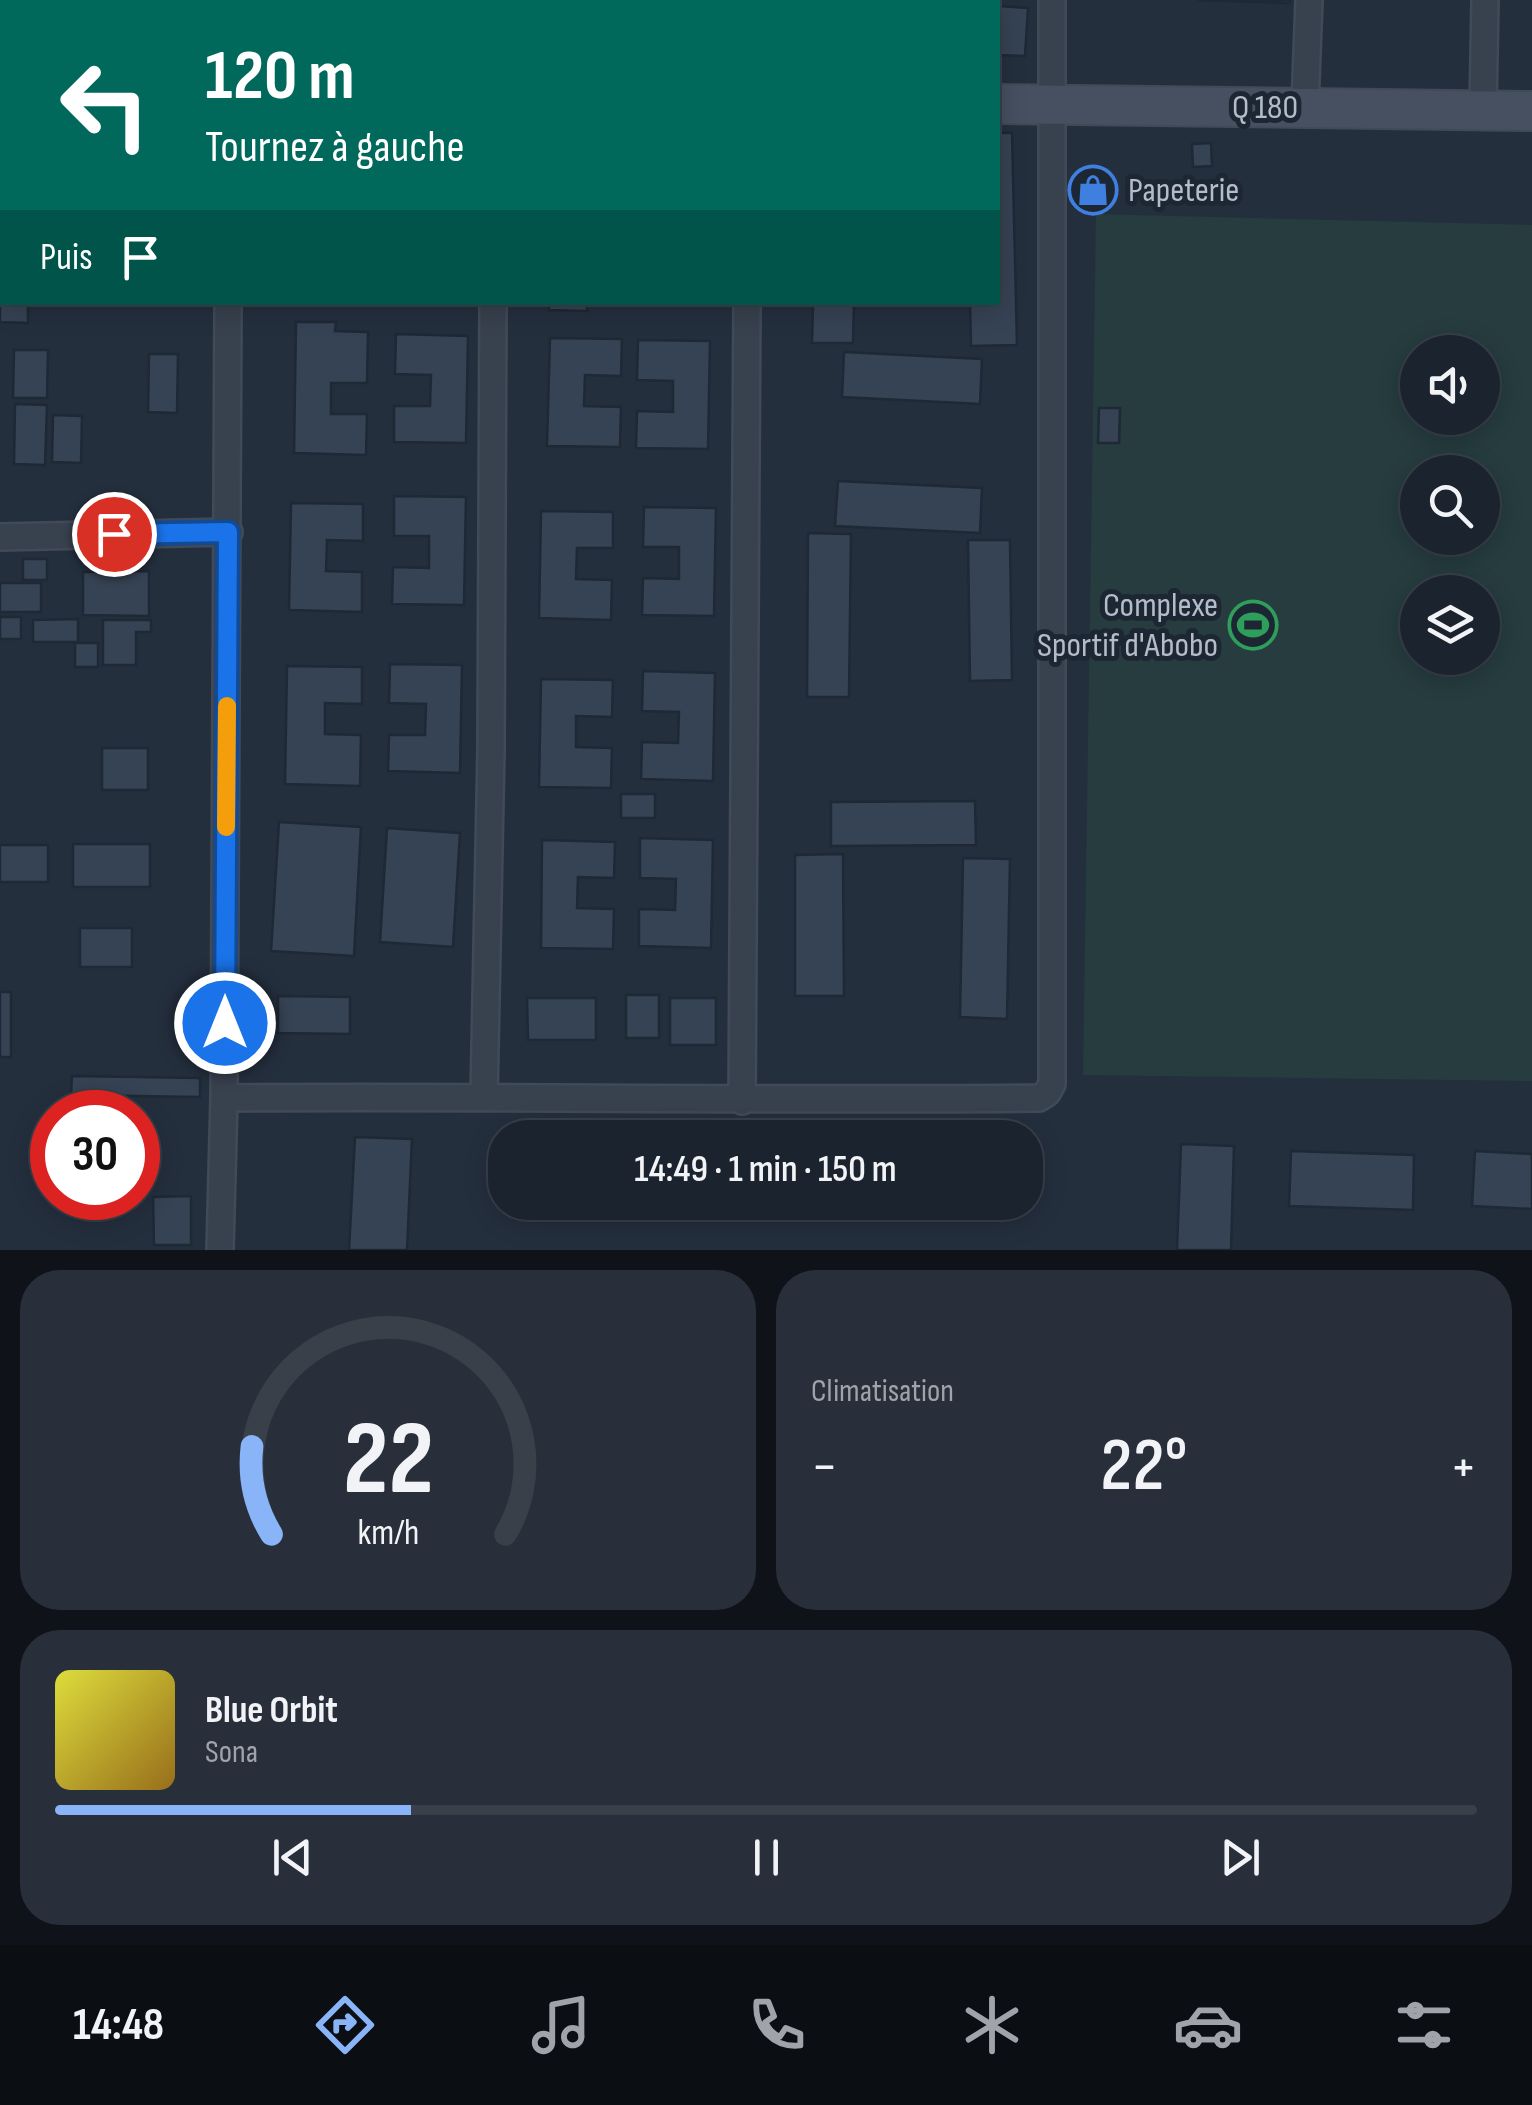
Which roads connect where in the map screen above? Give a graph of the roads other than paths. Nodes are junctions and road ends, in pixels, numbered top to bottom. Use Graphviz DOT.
graph roads {
  1 [pos="1052,0"];
  2 [pos="1309,0"];
  3 [pos="1486,0"];
  4 [pos="1000,104"];
  5 [pos="1051,105"];
  6 [pos="1305,107"];
  7 [pos="1484,110"];
  8 [pos="1532,111"];
  9 [pos="228,305"];
  10 [pos="493,305"];
  11 [pos="748,305"];
  12 [pos="228,532"];
  13 [pos="0,537"];
  14 [pos="484,1096"];
  15 [pos="224,1098"];
  16 [pos="742,1101"];
  17 [pos="220,1250"];
  1 -- 5 [label="street"];
  2 -- 6 [label="street"];
  3 -- 7 [label="street"];
  4 -- 5 [label="street, Q 180"];
  5 -- 6 [label="street, Q 180"];
  5 -- 16 [label="street"];
  6 -- 7 [label="street, Q 180"];
  7 -- 8 [label="street, Q 180"];
  9 -- 12 [label="street"];
  10 -- 14 [label="street"];
  11 -- 16 [label="street"];
  12 -- 13 [label="street"];
  12 -- 15 [label="street"];
  14 -- 15 [label="street"];
  14 -- 16 [label="street"];
  15 -- 17 [label="street"];
}
